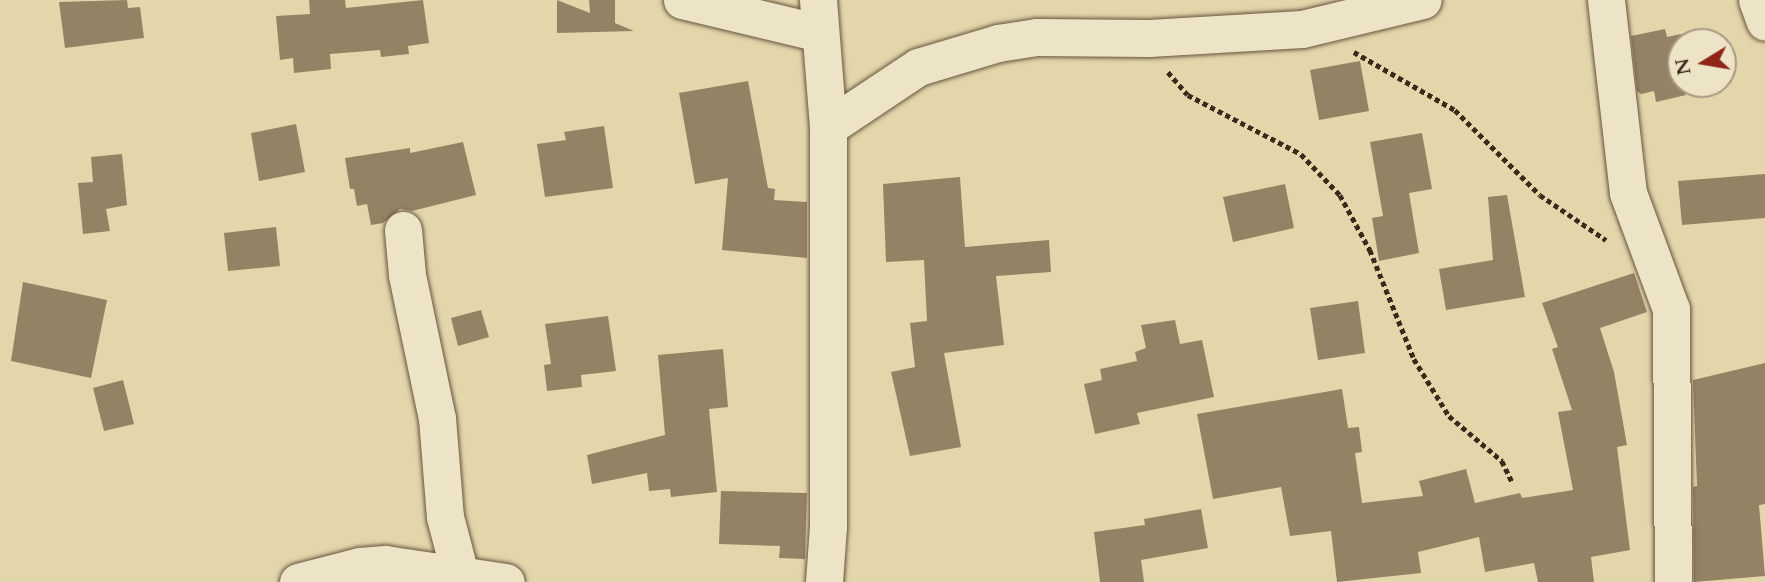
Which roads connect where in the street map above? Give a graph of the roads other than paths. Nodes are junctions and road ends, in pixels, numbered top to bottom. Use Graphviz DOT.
graph roads {
  1 [pos="682,0"];
  2 [pos="1423,0"];
  3 [pos="1606,0"];
  4 [pos="1757,0"];
  5 [pos="819,17"];
  6 [pos="1765,22"];
  7 [pos="828,127"];
  8 [pos="403,230"];
  9 [pos="463,579"];
  10 [pos="298,582"];
  11 [pos="506,582"];
  12 [pos="824,582"];
  13 [pos="1673,582"];
  1 -- 5 [label="street"];
  2 -- 7 [label="street"];
  3 -- 13 [label="street"];
  4 -- 6 [label="street"];
  5 -- 7 [label="street"];
  7 -- 12 [label="street"];
  8 -- 9 [label="street"];
  9 -- 10 [label="street"];
  9 -- 11 [label="street"];
}
